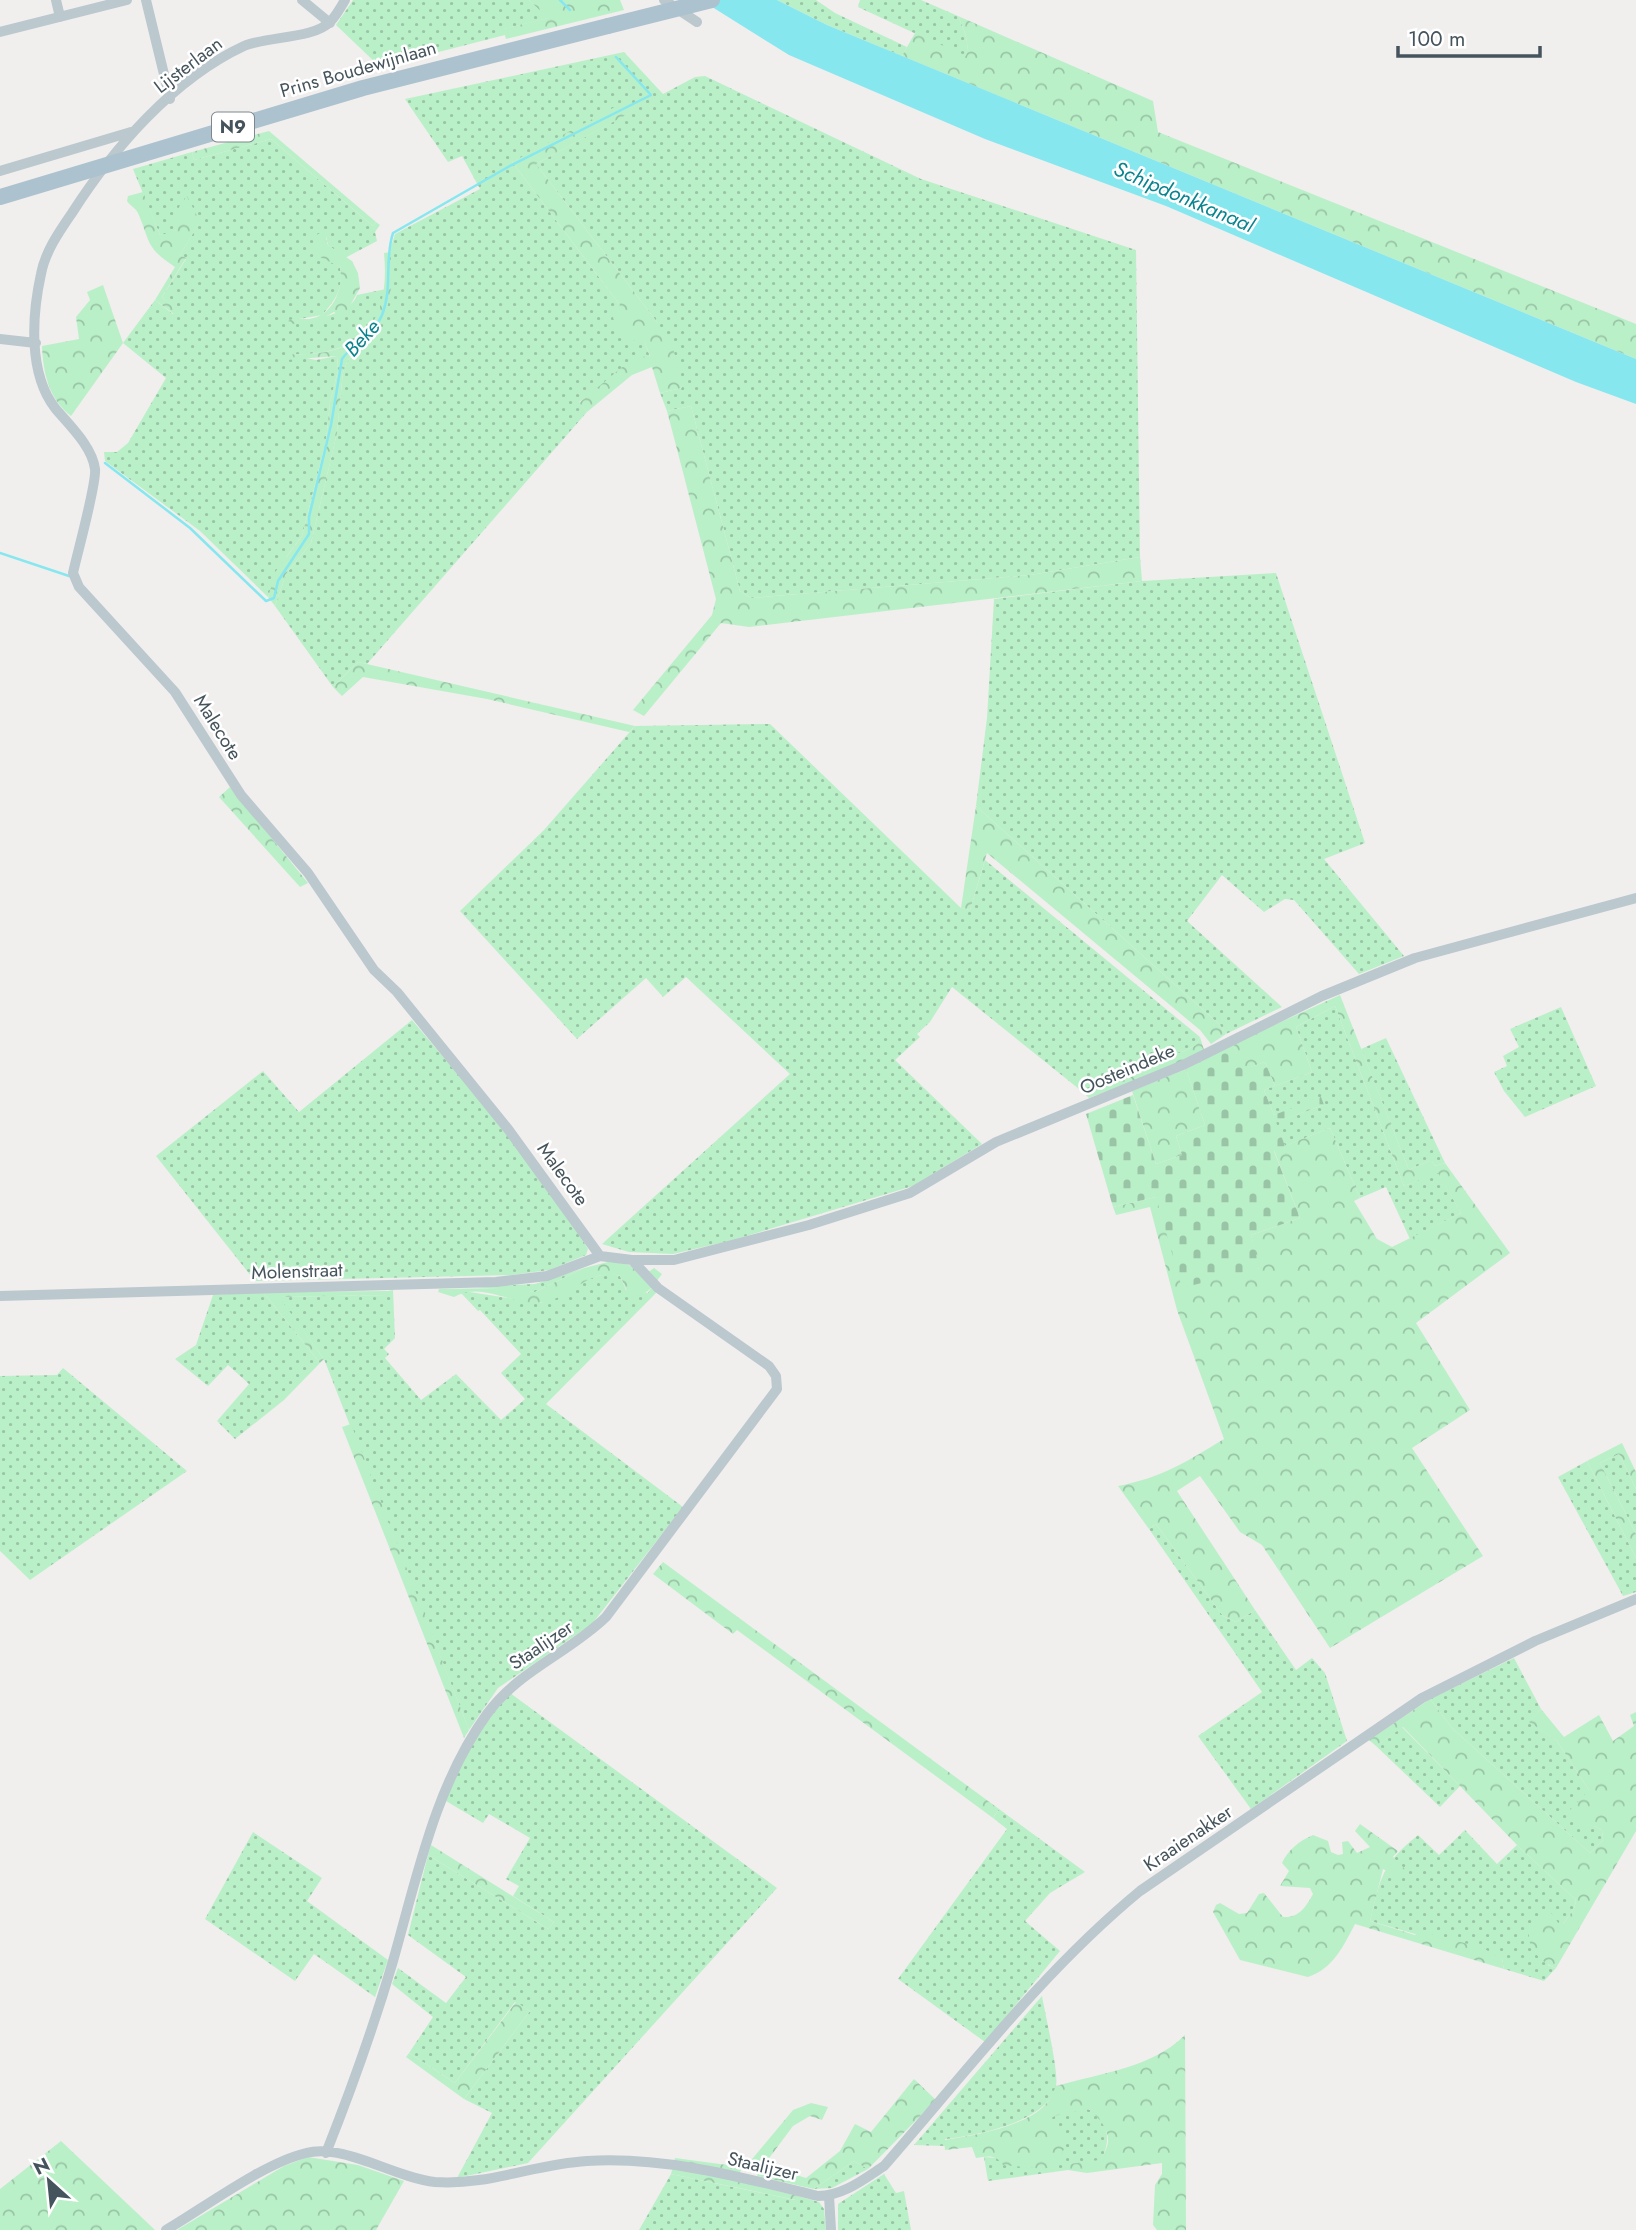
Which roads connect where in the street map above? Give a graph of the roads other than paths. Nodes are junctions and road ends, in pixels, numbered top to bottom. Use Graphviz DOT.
graph roads {
  1 [pos="56,0"];
  2 [pos="127,0"];
  3 [pos="146,0"];
  4 [pos="302,0"];
  5 [pos="345,0"];
  6 [pos="664,0"];
  7 [pos="712,0"];
  8 [pos="60,17"];
  9 [pos="697,22"];
  10 [pos="330,23"];
  11 [pos="0,32"];
  12 [pos="170,99"];
  13 [pos="132,132"];
  14 [pos="103,166"];
  15 [pos="0,170"];
  16 [pos="0,197"];
  17 [pos="0,339"];
  18 [pos="36,343"];
  19 [pos="1636,898"];
  20 [pos="596,1258"];
  21 [pos="632,1260"];
  22 [pos="0,1296"];
  23 [pos="1636,1599"];
  24 [pos="326,2152"];
  25 [pos="829,2196"];
  26 [pos="166,2230"];
  27 [pos="831,2230"];
  1 -- 8 [label="street"];
  2 -- 8 [label="street"];
  3 -- 12 [label="street"];
  4 -- 10 [label="street"];
  5 -- 10 [label="street"];
  6 -- 9 [label="street"];
  7 -- 14 [label="main road, Prins Boudewijnlaan / N9, bridge"];
  8 -- 11 [label="street"];
  10 -- 12 [label="street, Lijsterlaan"];
  12 -- 13 [label="street, Lijsterlaan"];
  13 -- 14 [label="street, Lijsterlaan"];
  13 -- 15 [label="street"];
  14 -- 16 [label="main road, Prins Boudewijnlaan / N9"];
  14 -- 18 [label="street, Malecote"];
  17 -- 18 [label="street"];
  18 -- 20 [label="street, Malecote"];
  19 -- 21 [label="street, Oosteindeke"];
  20 -- 21 [label="street, Oosteindeke"];
  20 -- 22 [label="street, Molenstraat"];
  21 -- 24 [label="street, Staalijzer"];
  23 -- 25 [label="street, Kraaienakker"];
  24 -- 25 [label="street, Staalijzer"];
  24 -- 26 [label="street, Staalijzer"];
  25 -- 27 [label="street"];
}
